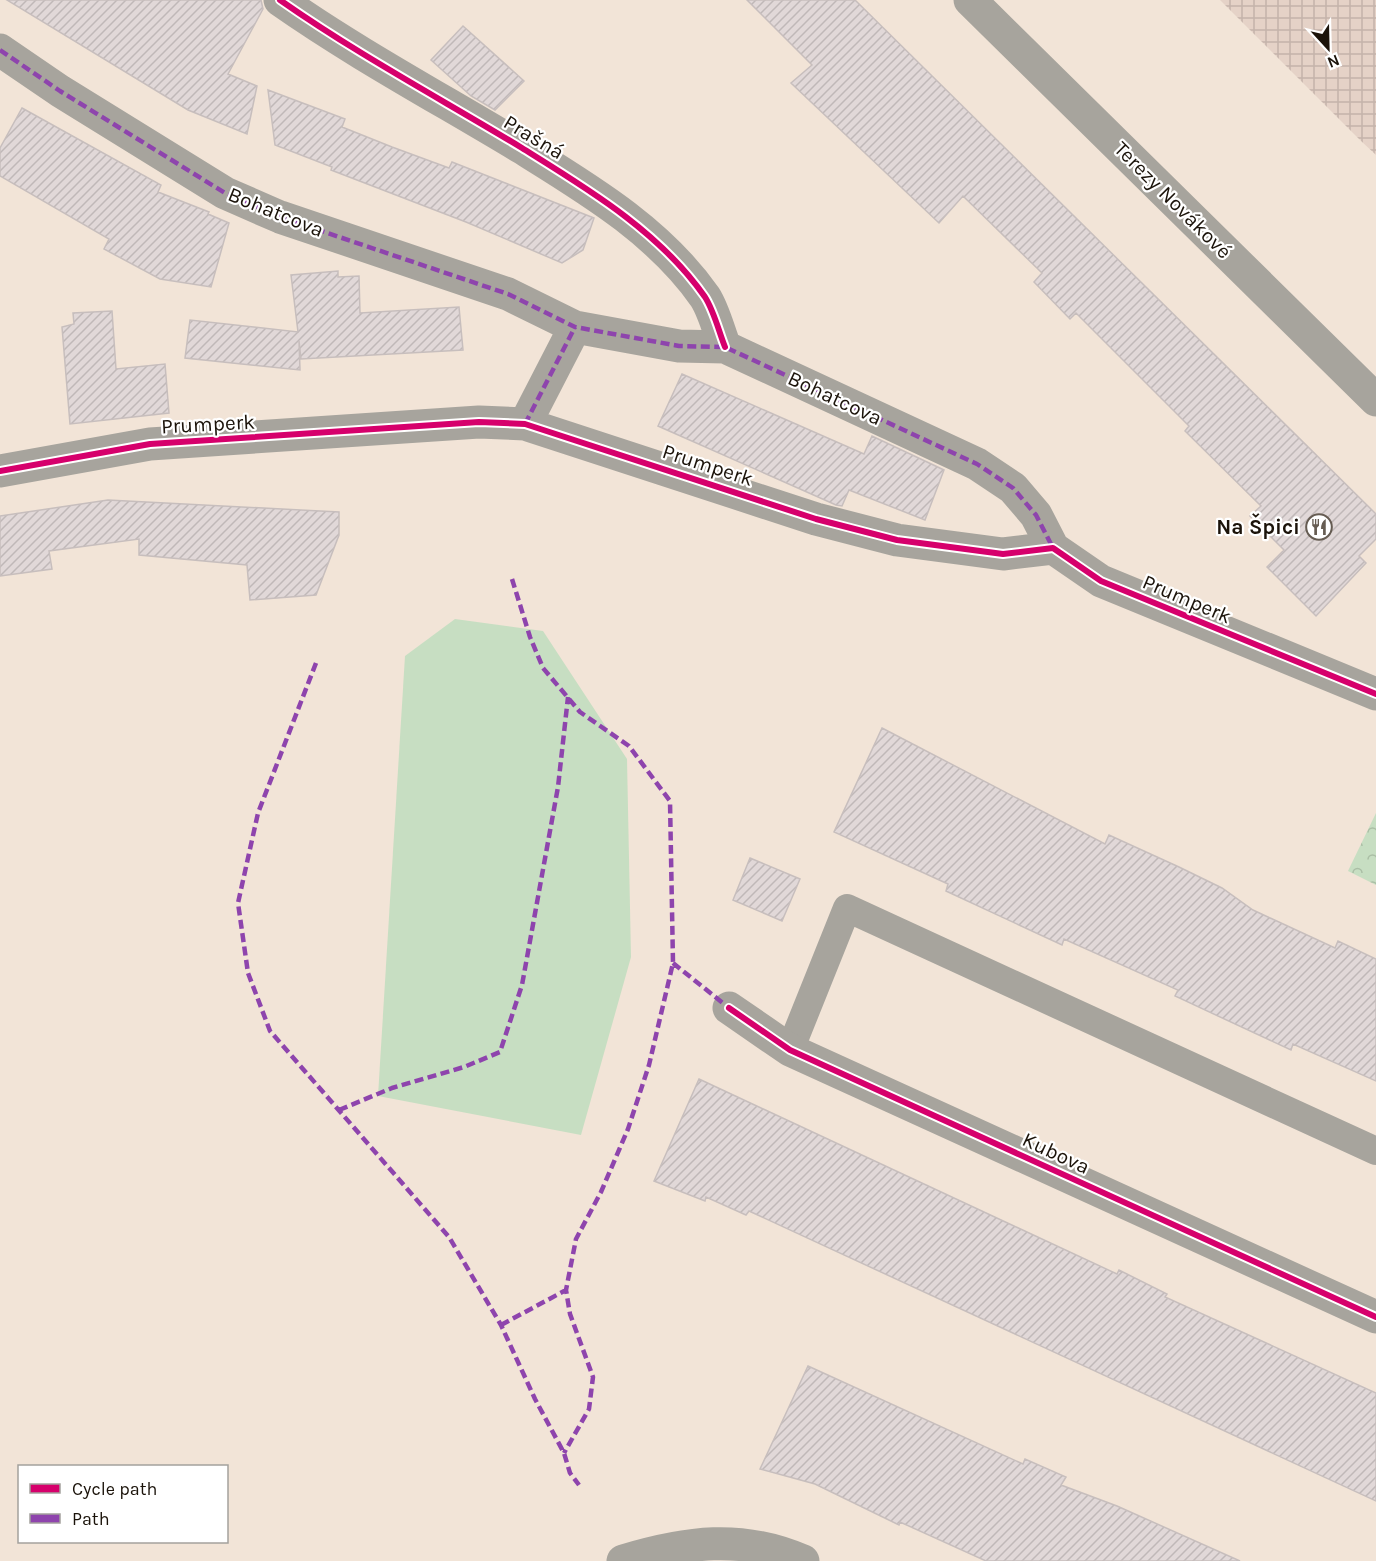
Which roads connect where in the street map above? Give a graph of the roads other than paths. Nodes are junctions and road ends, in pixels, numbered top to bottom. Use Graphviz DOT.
graph roads {
  1 [pos="280,0"];
  2 [pos="970,0"];
  3 [pos="0,50"];
  4 [pos="575,327"];
  5 [pos="725,348"];
  6 [pos="1376,400"];
  7 [pos="525,424"];
  8 [pos="0,471"];
  9 [pos="1053,548"];
  10 [pos="1376,694"];
  11 [pos="729,1008"];
  12 [pos="790,1050"];
  13 [pos="1376,1151"];
  14 [pos="1376,1317"];
  15 [pos="623,1561"];
  16 [pos="803,1561"];
  1 -- 5 [label="street, Prašná"];
  2 -- 6 [label="street, Terezy Novákové"];
  3 -- 4 [label="street, Bohatcova"];
  4 -- 5 [label="street, Bohatcova"];
  4 -- 7 [label="street"];
  5 -- 9 [label="street, Bohatcova"];
  7 -- 8 [label="street, Prumperk"];
  7 -- 9 [label="street, Prumperk"];
  9 -- 10 [label="street, Prumperk"];
  11 -- 12 [label="street, Kubova"];
  12 -- 13 [label="lane"];
  12 -- 14 [label="street, Kubova"];
  15 -- 16 [label="street"];
}
